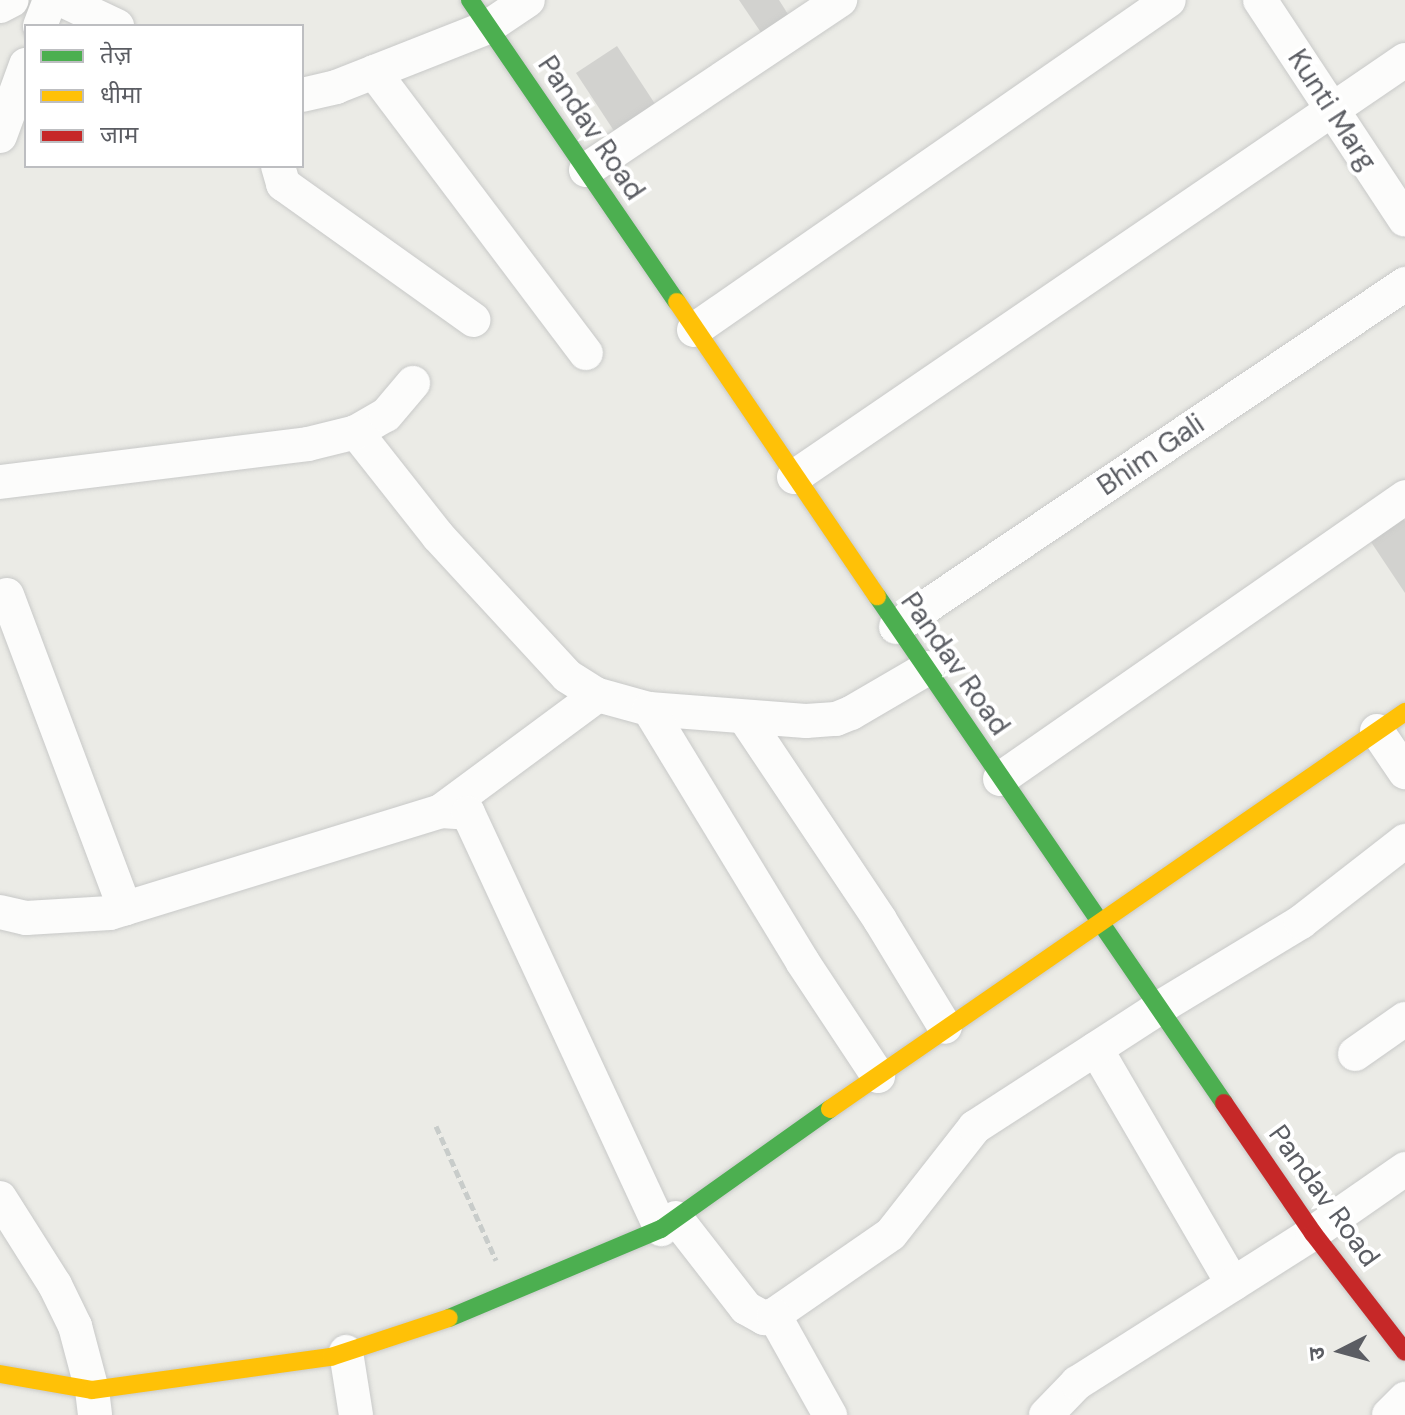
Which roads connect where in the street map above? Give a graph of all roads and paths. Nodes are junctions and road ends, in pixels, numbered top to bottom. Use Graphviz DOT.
graph roads {
  1 [pos="12,0"];
  2 [pos="50,0"];
  3 [pos="62,0"];
  4 [pos="528,0"];
  5 [pos="840,0"];
  6 [pos="1169,0"];
  7 [pos="1260,0"];
  8 [pos="0,6"];
  9 [pos="479,13"];
  10 [pos="41,24"];
  11 [pos="113,24"];
  12 [pos="1405,60"];
  13 [pos="24,70"];
  14 [pos="374,72"];
  15 [pos="304,99"];
  16 [pos="1331,110"];
  17 [pos="0,136"];
  18 [pos="279,168"];
  19 [pos="586,170"];
  20 [pos="1405,220"];
  21 [pos="1405,284"];
  22 [pos="474,320"];
  23 [pos="694,330"];
  24 [pos="586,353"];
  25 [pos="413,383"];
  26 [pos="356,432"];
  27 [pos="794,477"];
  28 [pos="0,482"];
  29 [pos="1405,497"];
  30 [pos="7,595"];
  31 [pos="896,627"];
  32 [pos="928,668"];
  33 [pos="598,695"];
  34 [pos="649,709"];
  35 [pos="1405,712"];
  36 [pos="745,718"];
  37 [pos="1377,731"];
  38 [pos="1405,772"];
  39 [pos="1000,779"];
  40 [pos="441,811"];
  41 [pos="1405,841"];
  42 [pos="125,909"];
  43 [pos="0,912"];
  44 [pos="1099,922"];
  45 [pos="1159,1008"];
  46 [pos="1405,1019"];
  47 [pos="945,1027"];
  48 [pos="1096,1049"];
  49 [pos="1355,1054"];
  50 [pos="878,1076"];
  51 [pos="436,1126"];
  52 [pos="1405,1169"];
  53 [pos="0,1198"];
  54 [pos="669,1223"];
  55 [pos="1313,1233"];
  56 [pos="1233,1284"];
  57 [pos="510,1293"];
  58 [pos="774,1315"];
  59 [pos="346,1352"];
  60 [pos="1405,1352"];
  61 [pos="0,1374"];
  62 [pos="1405,1399"];
  63 [pos="94,1403"];
  64 [pos="356,1415"];
  65 [pos="830,1415"];
  66 [pos="1046,1415"];
  67 [pos="1389,1415"];
  1 -- 8 [label="street"];
  2 -- 10 [label="street"];
  3 -- 11 [label="street"];
  4 -- 9 [label="street"];
  5 -- 19 [label="street"];
  6 -- 23 [label="street"];
  7 -- 16 [label="street, Kunti Marg"];
  9 -- 14 [label="street"];
  9 -- 19 [label="street, Pandav Road"];
  12 -- 16 [label="street"];
  13 -- 17 [label="street"];
  14 -- 15 [label="street"];
  14 -- 24 [label="street"];
  16 -- 20 [label="street, Kunti Marg"];
  16 -- 27 [label="street"];
  18 -- 22 [label="street"];
  19 -- 23 [label="street, Pandav Road"];
  21 -- 31 [label="street, Bhim Gali"];
  23 -- 27 [label="street, Pandav Road"];
  25 -- 26 [label="street"];
  26 -- 28 [label="street"];
  26 -- 33 [label="street"];
  27 -- 31 [label="street, Pandav Road"];
  29 -- 39 [label="street"];
  30 -- 42 [label="street"];
  31 -- 32 [label="street, Pandav Road"];
  32 -- 36 [label="street"];
  32 -- 39 [label="street, Pandav Road"];
  33 -- 34 [label="street"];
  33 -- 40 [label="street"];
  34 -- 36 [label="street"];
  34 -- 50 [label="street"];
  35 -- 37 [label="street"];
  36 -- 47 [label="street"];
  37 -- 38 [label="street"];
  37 -- 44 [label="street"];
  39 -- 44 [label="street, Pandav Road"];
  40 -- 42 [label="street"];
  40 -- 54 [label="street"];
  41 -- 45 [label="street"];
  42 -- 43 [label="street"];
  44 -- 45 [label="street, Pandav Road"];
  44 -- 47 [label="street"];
  45 -- 48 [label="street"];
  45 -- 55 [label="street, Pandav Road"];
  46 -- 49 [label="street"];
  47 -- 50 [label="street"];
  48 -- 56 [label="street"];
  48 -- 58 [label="street"];
  50 -- 54 [label="street"];
  51 -- 57 [label="path"];
  52 -- 55 [label="street"];
  53 -- 63 [label="street"];
  54 -- 57 [label="street"];
  54 -- 58 [label="street"];
  55 -- 56 [label="street"];
  55 -- 60 [label="street, Pandav Road"];
  56 -- 66 [label="street"];
  57 -- 59 [label="street"];
  58 -- 65 [label="street"];
  59 -- 63 [label="street"];
  59 -- 64 [label="street"];
  61 -- 63 [label="street"];
  62 -- 67 [label="street"];
}
